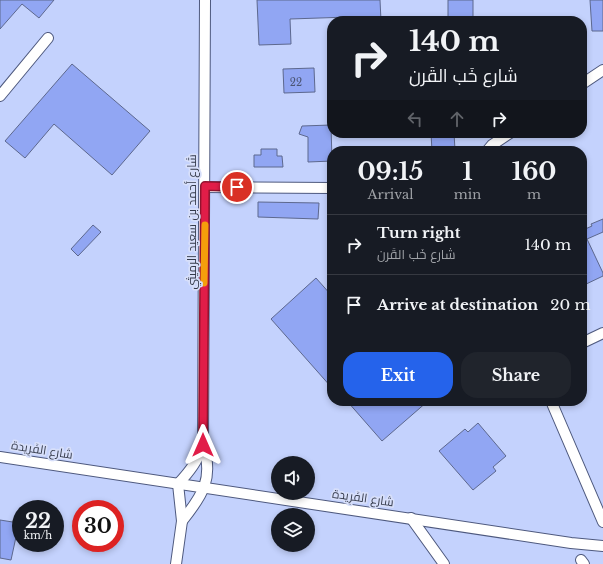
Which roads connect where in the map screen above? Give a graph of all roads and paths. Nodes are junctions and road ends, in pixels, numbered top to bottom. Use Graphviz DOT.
graph roads {
  1 [pos="205,0"];
  2 [pos="48,38"];
  3 [pos="603,70"];
  4 [pos="587,81"];
  5 [pos="0,96"];
  6 [pos="502,138"];
  7 [pos="491,146"];
  8 [pos="205,186"];
  9 [pos="327,188"];
  10 [pos="603,334"];
  11 [pos="587,341"];
  12 [pos="553,406"];
  13 [pos="203,445"];
  14 [pos="0,457"];
  15 [pos="178,484"];
  16 [pos="204,488"];
  17 [pos="411,518"];
  18 [pos="182,521"];
  19 [pos="603,522"];
  20 [pos="603,546"];
  21 [pos="176,564"];
  22 [pos="444,564"];
  1 -- 8 [label="street, شارع أحمد بن سعيد الرميثي"];
  2 -- 5 [label="street"];
  3 -- 4 [label="street"];
  6 -- 7 [label="street"];
  8 -- 9 [label="street"];
  8 -- 13 [label="street, شارع أحمد بن سعيد الرميثي"];
  10 -- 11 [label="street"];
  12 -- 19 [label="street"];
  13 -- 15 [label="street, شارع أحمد بن سعيد الرميثي"];
  13 -- 16 [label="street, شارع أحمد بن سعيد الرميثي"];
  14 -- 15 [label="street, شارع الفَرِيدة"];
  15 -- 16 [label="street, شارع الفَرِيدة"];
  15 -- 18 [label="street"];
  16 -- 17 [label="street, شارع الفَرِيدة"];
  16 -- 18 [label="street, شارع أحمد بن سعيد الرميثي"];
  17 -- 20 [label="street, شارع الفَرِيدة"];
  17 -- 22 [label="street"];
  18 -- 21 [label="street"];
}
